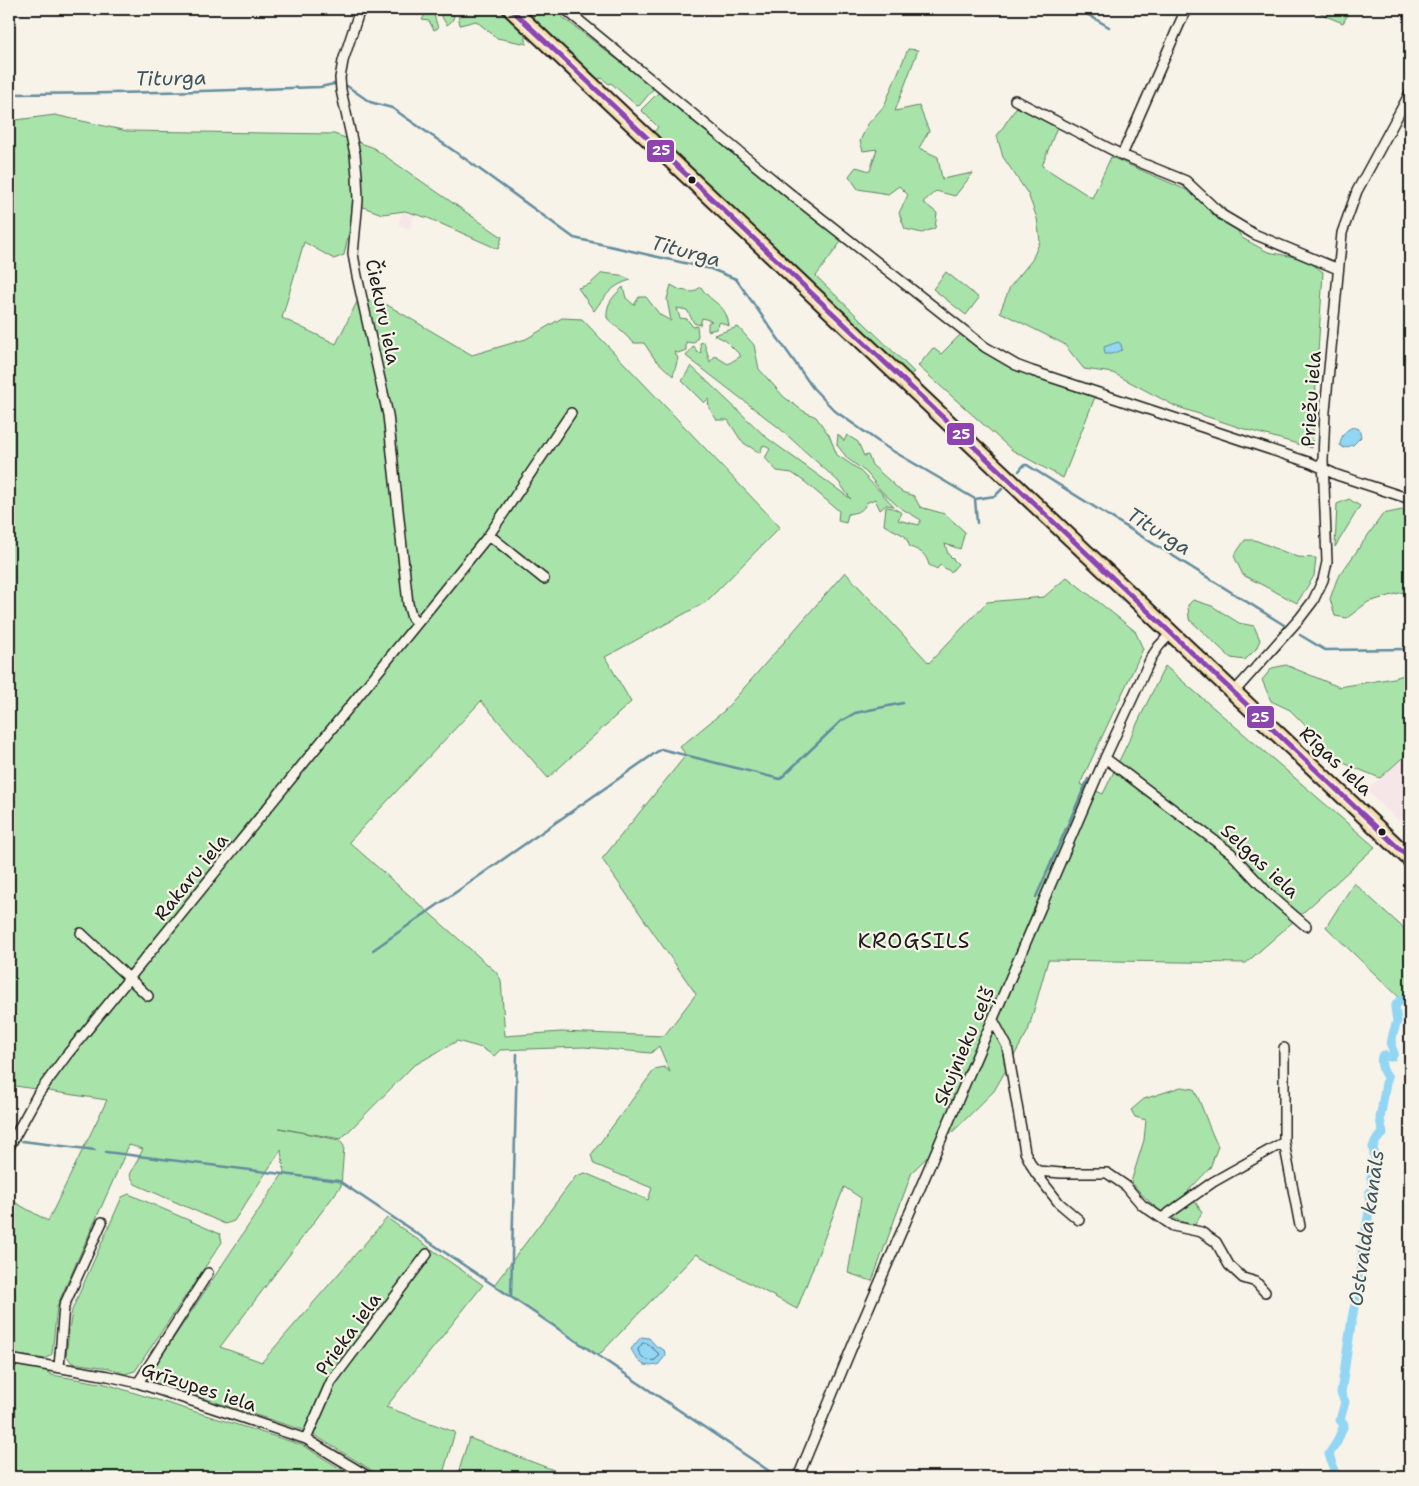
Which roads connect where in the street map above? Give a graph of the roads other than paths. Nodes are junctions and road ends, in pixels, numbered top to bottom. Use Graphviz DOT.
graph roads {
  1 [pos="360,9"];
  2 [pos="511,9"];
  3 [pos="565,9"];
  4 [pos="1186,9"];
  5 [pos="1410,94"];
  6 [pos="1015,100"];
  7 [pos="1122,155"];
  8 [pos="1338,269"];
  9 [pos="571,413"];
  10 [pos="1323,469"];
  11 [pos="1410,499"];
  12 [pos="489,535"];
  13 [pos="544,578"];
  14 [pos="418,623"];
  15 [pos="1171,633"];
  16 [pos="1234,692"];
  17 [pos="1105,758"];
  18 [pos="1410,859"];
  19 [pos="1306,926"];
  20 [pos="81,933"];
  21 [pos="130,978"];
  22 [pos="148,996"];
  23 [pos="992,1020"];
  24 [pos="1284,1048"];
  25 [pos="1284,1142"];
  26 [pos="9,1146"];
  27 [pos="1032,1166"];
  28 [pos="1162,1218"];
  29 [pos="1079,1220"];
  30 [pos="102,1222"];
  31 [pos="1300,1226"];
  32 [pos="427,1254"];
  33 [pos="208,1272"];
  34 [pos="1265,1292"];
  35 [pos="9,1359"];
  36 [pos="59,1367"];
  37 [pos="138,1383"];
  38 [pos="306,1439"];
  39 [pos="369,1477"];
  40 [pos="798,1477"];
  1 -- 14 [label="street, Čiekuru iela"];
  2 -- 15 [label="main road, Rīgas iela"];
  3 -- 10 [label="street"];
  4 -- 7 [label="street"];
  5 -- 8 [label="street, Priežu iela"];
  6 -- 7 [label="street"];
  7 -- 8 [label="street"];
  8 -- 10 [label="street, Priežu iela"];
  9 -- 12 [label="street, Rakaru iela"];
  10 -- 11 [label="street"];
  10 -- 16 [label="street, Priežu iela"];
  12 -- 13 [label="street"];
  12 -- 14 [label="street, Rakaru iela"];
  14 -- 21 [label="street, Rakaru iela"];
  15 -- 16 [label="main road, Rīgas iela"];
  15 -- 17 [label="street, Skujnieku ceļš"];
  16 -- 18 [label="main road, Rīgas iela"];
  17 -- 19 [label="street, Selgas iela"];
  17 -- 23 [label="street, Skujnieku ceļš"];
  20 -- 21 [label="street"];
  21 -- 22 [label="street"];
  21 -- 26 [label="street, Rakaru iela"];
  23 -- 27 [label="street"];
  23 -- 40 [label="street, Skujnieku ceļš"];
  24 -- 25 [label="street"];
  25 -- 28 [label="street"];
  25 -- 31 [label="street"];
  27 -- 28 [label="street"];
  27 -- 29 [label="street"];
  28 -- 34 [label="street"];
  30 -- 36 [label="street"];
  32 -- 38 [label="street, Prieka iela"];
  33 -- 37 [label="street"];
  35 -- 36 [label="street, Grīzupes iela"];
  36 -- 37 [label="street, Grīzupes iela"];
  37 -- 38 [label="street, Grīzupes iela"];
  38 -- 39 [label="street, Grīzupes iela"];
}
